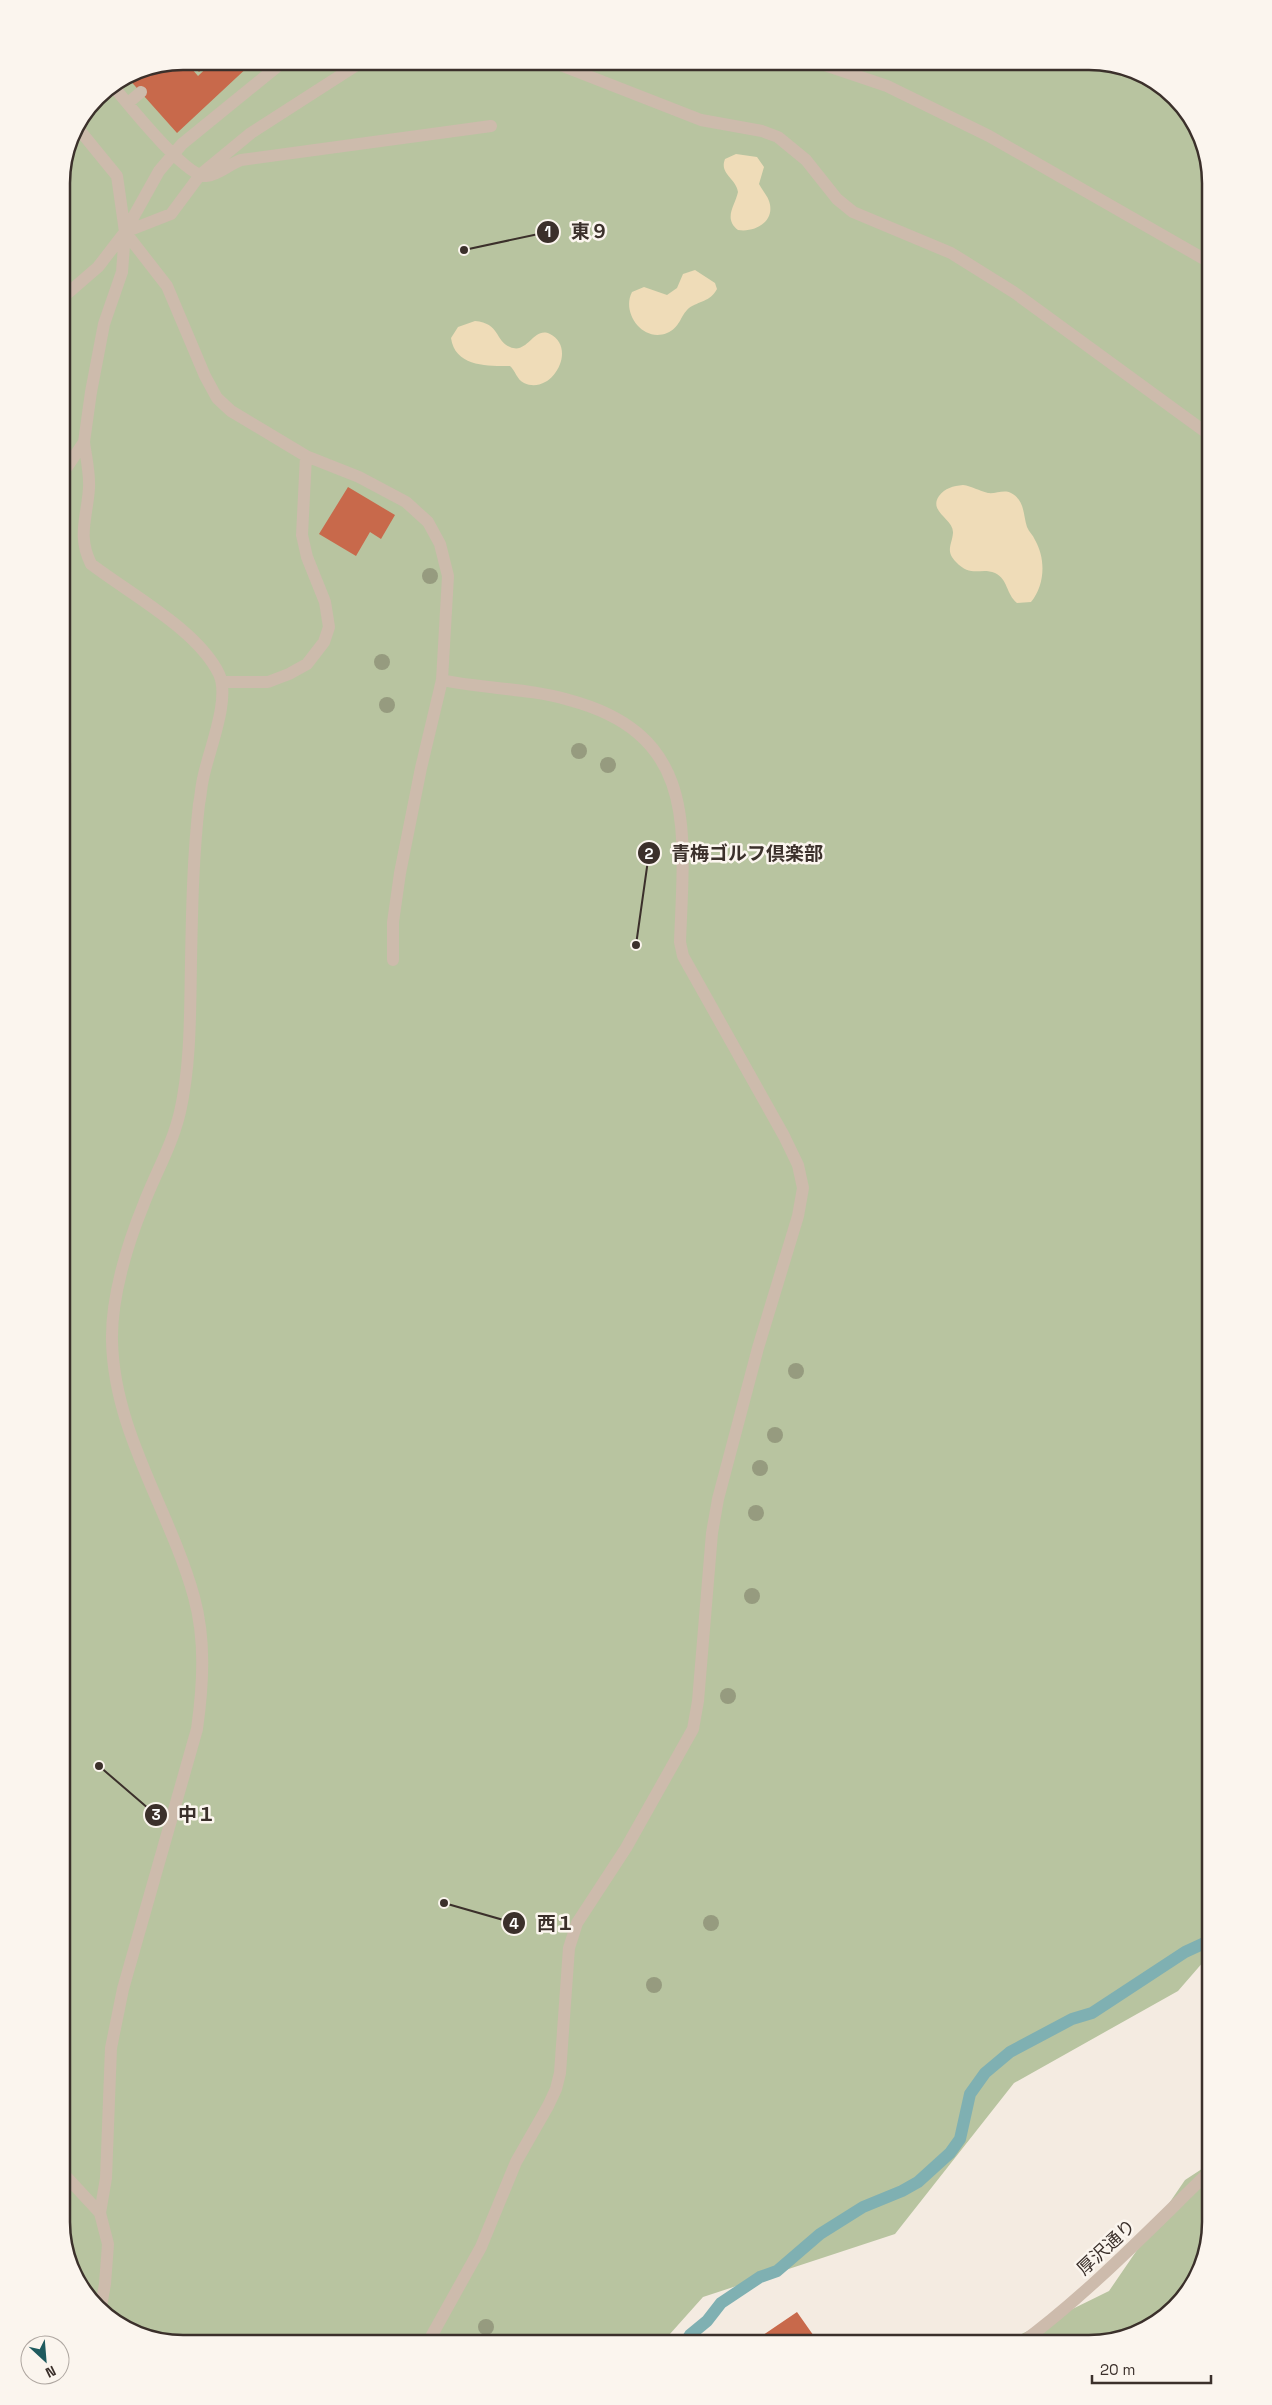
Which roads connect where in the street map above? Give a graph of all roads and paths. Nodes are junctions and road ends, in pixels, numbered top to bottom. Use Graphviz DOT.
graph roads {
  1 [pos="273,70"];
  2 [pos="350,70"];
  3 [pos="573,70"];
  4 [pos="837,70"];
  5 [pos="117,91"];
  6 [pos="141,92"];
  7 [pos="128,103"];
  8 [pos="492,126"];
  9 [pos="82,133"];
  10 [pos="173,154"];
  11 [pos="200,175"];
  12 [pos="125,232"];
  13 [pos="1202,258"];
  14 [pos="70,292"];
  15 [pos="1202,429"];
  16 [pos="84,442"];
  17 [pos="306,456"];
  18 [pos="70,464"];
  19 [pos="442,680"];
  20 [pos="222,682"];
  21 [pos="393,960"];
  22 [pos="1202,2179"];
  23 [pos="70,2181"];
  24 [pos="100,2213"];
  25 [pos="103,2301"];
  26 [pos="432,2335"];
  27 [pos="1032,2335"];
  1 -- 10 [label="street"];
  2 -- 11 [label="street"];
  3 -- 15 [label="street"];
  4 -- 13 [label="street"];
  5 -- 7 [label="street"];
  6 -- 7 [label="street"];
  7 -- 10 [label="street"];
  8 -- 11 [label="street"];
  9 -- 12 [label="street"];
  10 -- 11 [label="street"];
  10 -- 12 [label="street"];
  11 -- 12 [label="street"];
  12 -- 14 [label="street"];
  12 -- 16 [label="street"];
  12 -- 17 [label="street"];
  16 -- 18 [label="street"];
  16 -- 20 [label="street"];
  17 -- 19 [label="street"];
  17 -- 20 [label="street"];
  19 -- 21 [label="street"];
  19 -- 26 [label="street"];
  20 -- 24 [label="street"];
  22 -- 27 [label="street, 厚沢通り"];
  23 -- 24 [label="street"];
  24 -- 25 [label="street"];
}
